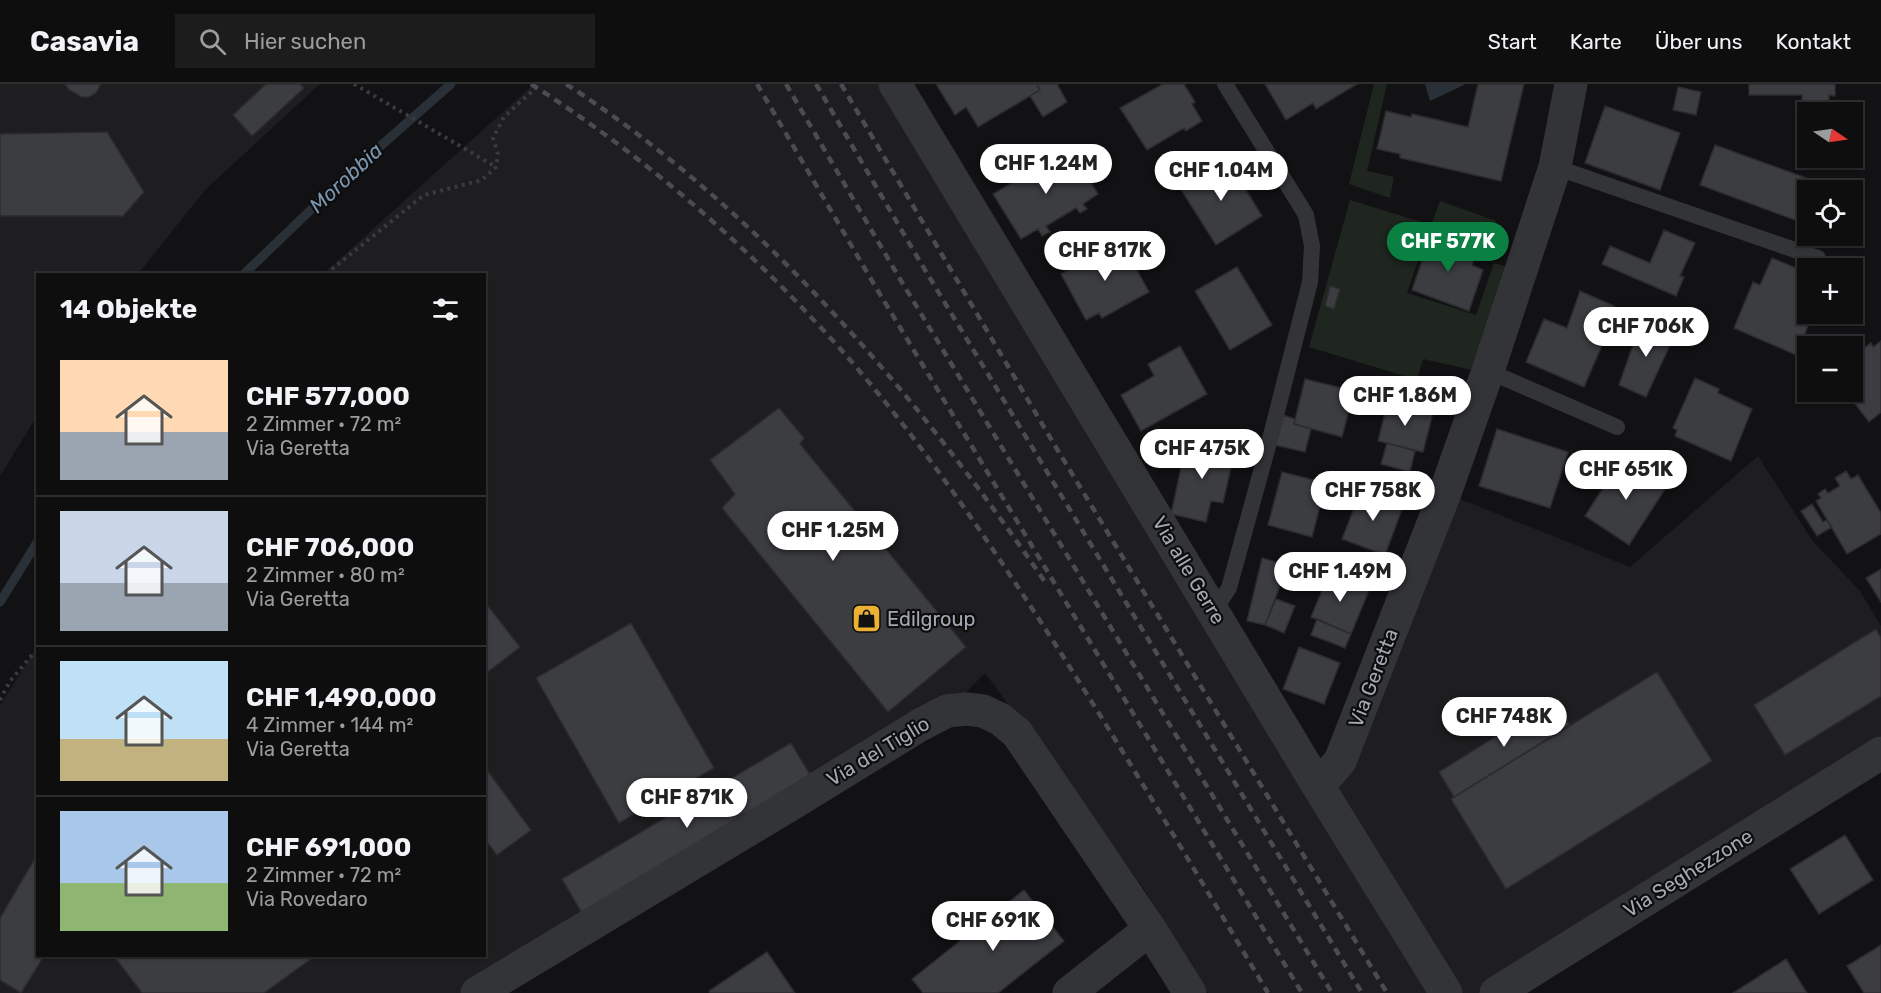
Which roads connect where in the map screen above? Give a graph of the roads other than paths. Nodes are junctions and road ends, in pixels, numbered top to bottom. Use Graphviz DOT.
graph roads {
  1 [pos="895,84"];
  2 [pos="1225,84"];
  3 [pos="1570,84"];
  4 [pos="1555,167"];
  5 [pos="1818,258"];
  6 [pos="1488,371"];
  7 [pos="1617,427"];
  8 [pos="1214,611"];
  9 [pos="1881,753"];
  10 [pos="1318,786"];
  11 [pos="1150,929"];
  12 [pos="477,993"];
  13 [pos="1069,993"];
  14 [pos="1190,993"];
  15 [pos="1446,993"];
  16 [pos="1496,993"];
  1 -- 8 [label="street, Via alle Gerre"];
  2 -- 8 [label="lane"];
  3 -- 4 [label="street, Via Geretta"];
  4 -- 5 [label="lane"];
  4 -- 6 [label="street, Via Geretta"];
  6 -- 7 [label="lane"];
  6 -- 10 [label="street, Via Geretta"];
  8 -- 10 [label="street, Via alle Gerre"];
  9 -- 16 [label="street, Via Seghezzone"];
  10 -- 15 [label="street, Via alle Gerre"];
  11 -- 12 [label="street, Via del Tiglio"];
  11 -- 13 [label="street"];
  11 -- 14 [label="street, Via del Tiglio"];
}
